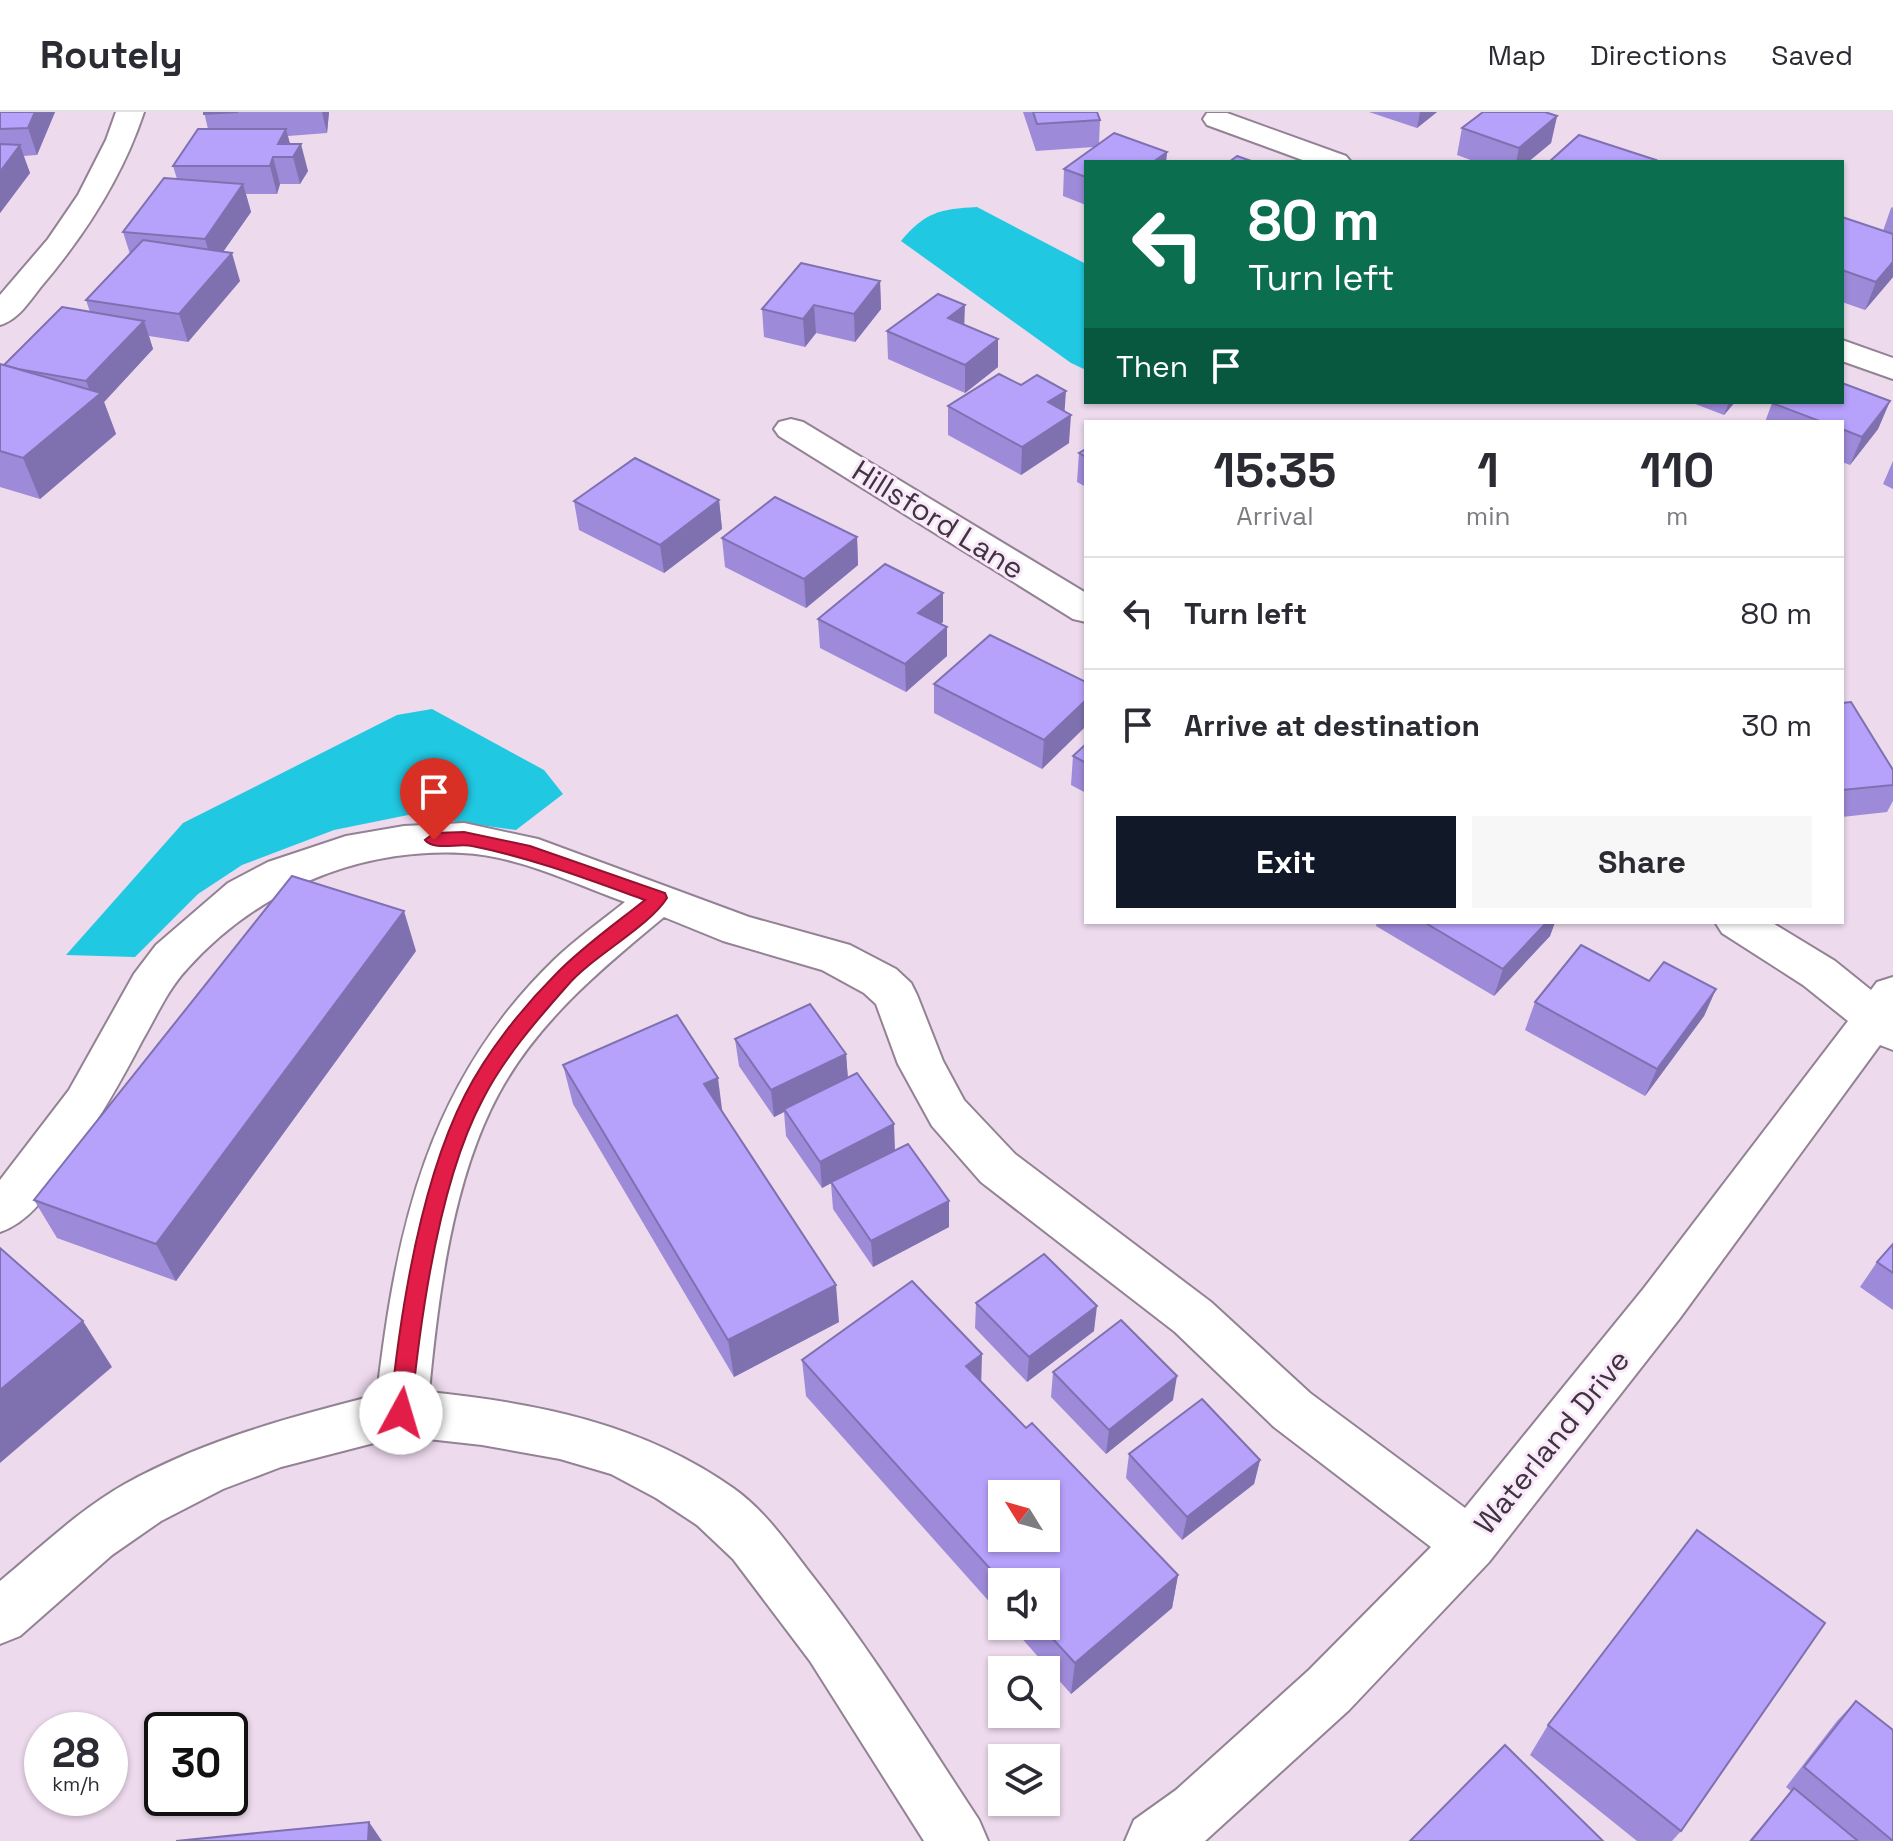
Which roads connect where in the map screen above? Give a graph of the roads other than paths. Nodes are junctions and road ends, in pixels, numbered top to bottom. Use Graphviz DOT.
graph roads {
  1 [pos="130,112"];
  2 [pos="1217,119"];
  3 [pos="1330,160"];
  4 [pos="0,315"];
  5 [pos="1844,351"];
  6 [pos="1893,369"];
  7 [pos="791,429"];
  8 [pos="1084,609"];
  9 [pos="659,898"];
  10 [pos="1740,924"];
  11 [pos="1887,1015"];
  12 [pos="0,1212"];
  13 [pos="401,1413"];
  14 [pos="1470,1544"];
  15 [pos="0,1617"];
  16 [pos="958,1841"];
  17 [pos="1155,1841"];
  1 -- 4 [label="street"];
  2 -- 3 [label="street"];
  5 -- 6 [label="street"];
  7 -- 8 [label="street, Hillsford Lane"];
  9 -- 12 [label="street"];
  9 -- 13 [label="street"];
  9 -- 14 [label="street"];
  10 -- 11 [label="street"];
  11 -- 14 [label="street, Waterland Drive"];
  13 -- 15 [label="street"];
  13 -- 16 [label="street"];
  14 -- 17 [label="street, Waterland Drive"];
}
